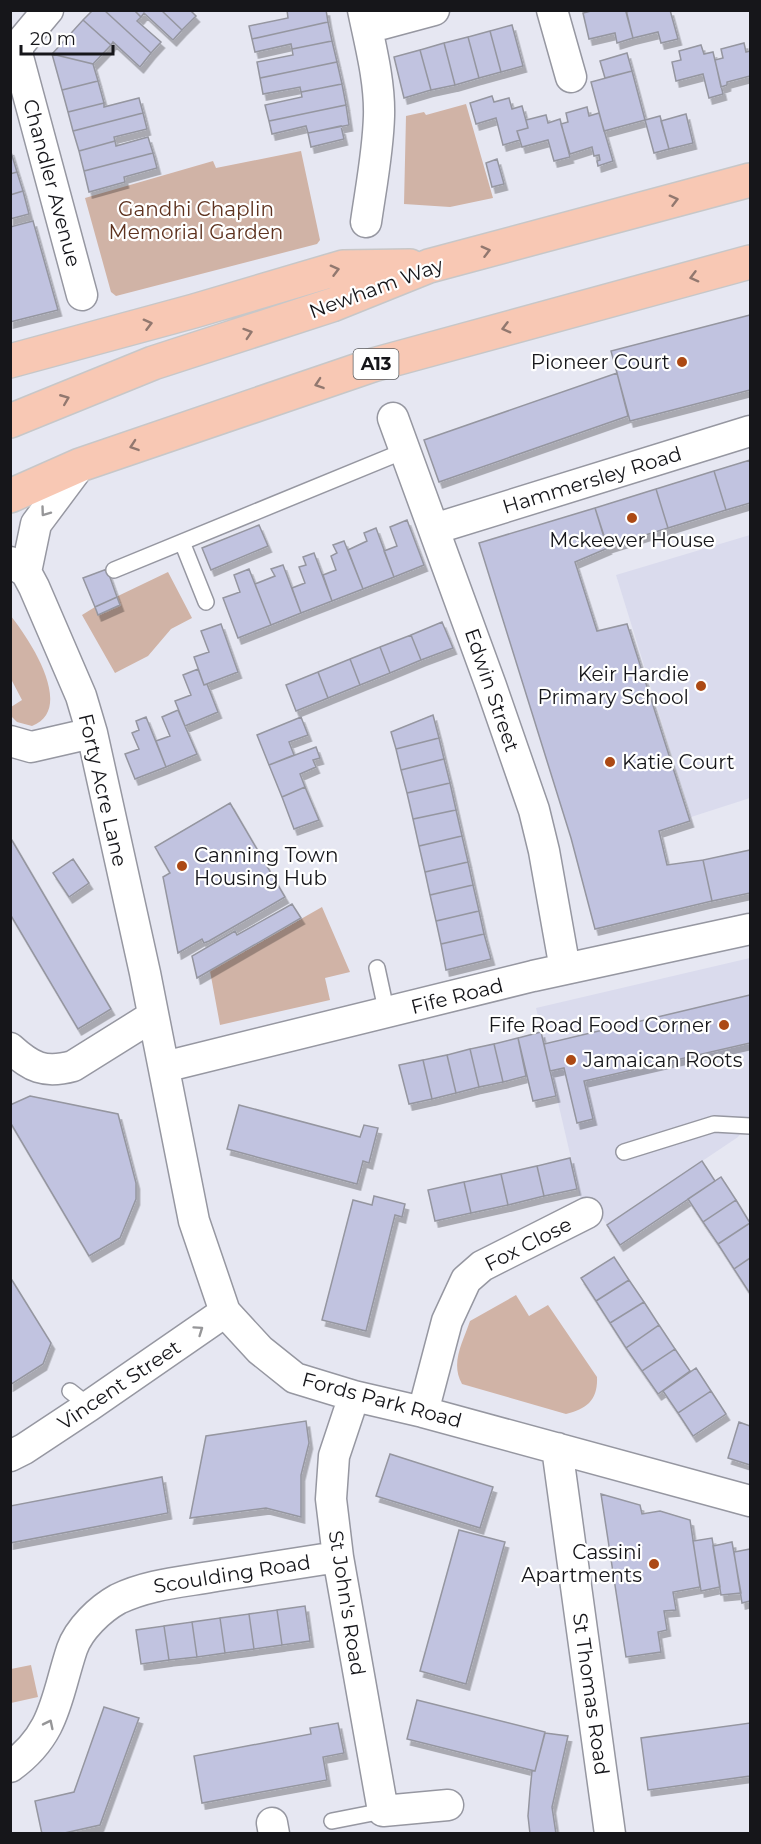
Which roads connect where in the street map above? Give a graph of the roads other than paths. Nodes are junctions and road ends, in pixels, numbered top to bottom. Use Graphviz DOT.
graph roads {
  1 [pos="48,10"];
  2 [pos="434,10"];
  3 [pos="552,10"];
  4 [pos="365,19"];
  5 [pos="571,77"];
  6 [pos="750,180"];
  7 [pos="366,222"];
  8 [pos="750,262"];
  9 [pos="429,266"];
  10 [pos="82,295"];
  11 [pos="10,361"];
  12 [pos="393,418"];
  13 [pos="10,421"];
  14 [pos="750,431"];
  15 [pos="404,451"];
  16 [pos="80,465"];
  17 [pos="10,496"];
  18 [pos="434,529"];
  19 [pos="182,542"];
  20 [pos="18,567"];
  21 [pos="114,570"];
  22 [pos="206,602"];
  23 [pos="92,733"];
  24 [pos="10,741"];
  25 [pos="750,929"];
  26 [pos="376,968"];
  27 [pos="565,969"];
  28 [pos="387,1014"];
  29 [pos="153,1016"];
  30 [pos="10,1048"];
  31 [pos="165,1067"];
  32 [pos="750,1126"];
  33 [pos="624,1152"];
  34 [pos="587,1214"];
  35 [pos="225,1312"];
  36 [pos="354,1396"];
  37 [pos="423,1412"];
  38 [pos="557,1448"];
  39 [pos="10,1456"];
  40 [pos="750,1501"];
  41 [pos="338,1557"];
  42 [pos="10,1767"];
  43 [pos="448,1805"];
  44 [pos="383,1811"];
  45 [pos="332,1821"];
  46 [pos="610,1833"];
  1 -- 10 [label="street, Chandler Avenue"];
  2 -- 4 [label="street"];
  3 -- 5 [label="street"];
  4 -- 7 [label="street"];
  9 -- 6 [label="highway, Newham Way, one-way"];
  8 -- 16 [label="highway, A13, one-way"];
  11 -- 9 [label="highway, one-way"];
  13 -- 9 [label="highway, Newham Way, one-way"];
  12 -- 15 [label="street, Edwin Street"];
  14 -- 18 [label="street, Hammersley Road"];
  15 -- 18 [label="street, Edwin Street"];
  15 -- 19 [label="lane"];
  16 -- 17 [label="highway, A13"];
  16 -- 20 [label="street, Forty Acre Lane, one-way"];
  18 -- 27 [label="street, Edwin Street"];
  19 -- 21 [label="lane"];
  19 -- 22 [label="lane"];
  20 -- 23 [label="street, Forty Acre Lane"];
  23 -- 24 [label="street"];
  23 -- 29 [label="street, Forty Acre Lane"];
  25 -- 27 [label="street, Fife Road"];
  26 -- 28 [label="lane"];
  27 -- 28 [label="street, Fife Road"];
  28 -- 31 [label="street, Fife Road"];
  29 -- 30 [label="street"];
  29 -- 31 [label="street, Fords Park Road"];
  31 -- 35 [label="street, Fords Park Road"];
  32 -- 33 [label="lane"];
  34 -- 37 [label="street, Fox Close"];
  35 -- 36 [label="street, Fords Park Road"];
  39 -- 35 [label="street, Vincent Street, one-way"];
  36 -- 37 [label="street, Fords Park Road"];
  36 -- 41 [label="street, St John's Road"];
  37 -- 38 [label="street, Fords Park Road"];
  38 -- 40 [label="street, Fords Park Road"];
  38 -- 46 [label="street, St Thomas Road"];
  42 -- 41 [label="street, Scoulding Road, one-way"];
  41 -- 44 [label="street, St John's Road"];
  43 -- 44 [label="street"];
  44 -- 45 [label="lane"];
}
